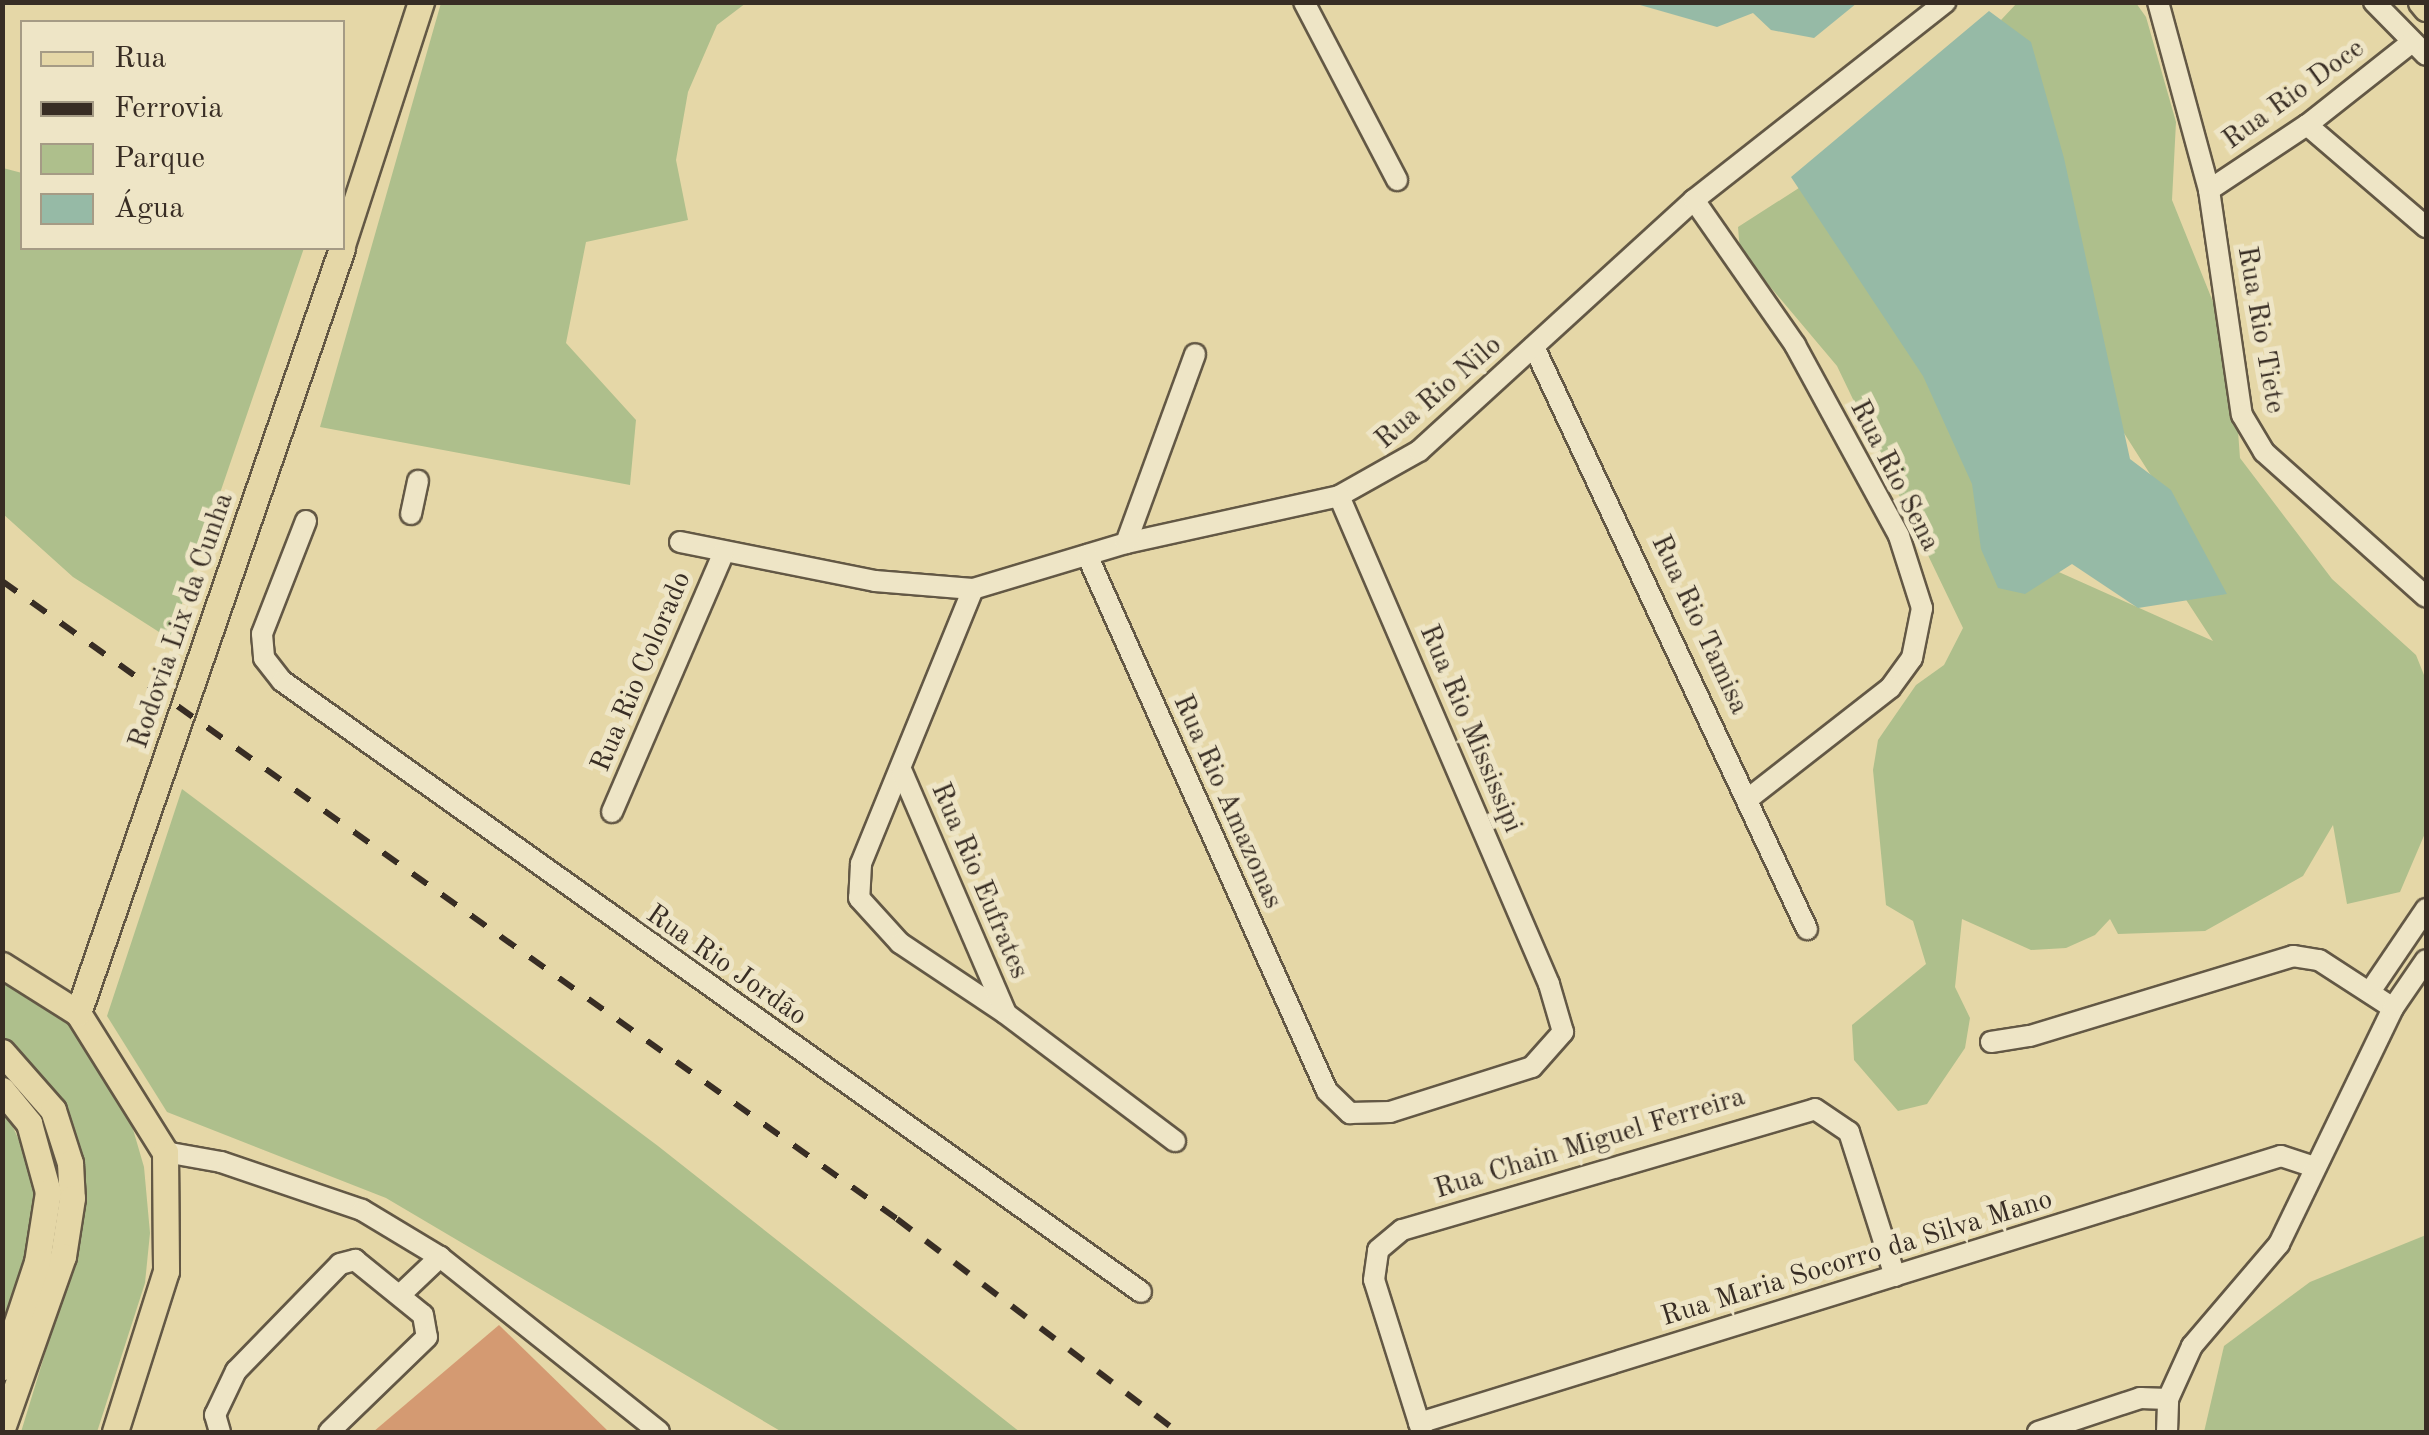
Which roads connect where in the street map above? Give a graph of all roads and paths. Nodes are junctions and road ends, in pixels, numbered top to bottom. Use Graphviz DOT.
graph roads {
  1 [pos="421,2"];
  2 [pos="1304,2"];
  3 [pos="1946,2"];
  4 [pos="2158,2"];
  5 [pos="2374,2"];
  6 [pos="2420,2"];
  7 [pos="2426,8"];
  8 [pos="2418,49"];
  9 [pos="2308,125"];
  10 [pos="1397,180"];
  11 [pos="2209,190"];
  12 [pos="1694,200"];
  13 [pos="2426,227"];
  14 [pos="345,237"];
  15 [pos="341,250"];
  16 [pos="1534,348"];
  17 [pos="1195,354"];
  18 [pos="418,481"];
  19 [pos="1339,496"];
  20 [pos="411,514"];
  21 [pos="306,520"];
  22 [pos="680,542"];
  23 [pos="1126,543"];
  24 [pos="723,554"];
  25 [pos="1086,556"];
  26 [pos="973,589"];
  27 [pos="2426,597"];
  28 [pos="902,772"];
  29 [pos="1749,798"];
  30 [pos="612,812"];
  31 [pos="2426,909"];
  32 [pos="1807,930"];
  33 [pos="2426,960"];
  34 [pos="2,965"];
  35 [pos="2370,990"];
  36 [pos="2392,1008"];
  37 [pos="1006,1012"];
  38 [pos="78,1013"];
  39 [pos="1991,1042"];
  40 [pos="2,1052"];
  41 [pos="1318,1071"];
  42 [pos="2,1090"];
  43 [pos="1175,1141"];
  44 [pos="165,1152"];
  45 [pos="2311,1166"];
  46 [pos="440,1257"];
  47 [pos="1895,1276"];
  48 [pos="1141,1292"];
  49 [pos="401,1294"];
  50 [pos="2,1368"];
  51 [pos="2168,1399"];
  52 [pos="5,1422"];
  53 [pos="1420,1428"];
  54 [pos="115,1432"];
  55 [pos="220,1432"];
  56 [pos="328,1432"];
  57 [pos="659,1432"];
  58 [pos="2038,1432"];
  59 [pos="2167,1432"];
  1 -- 14 [label="main road, Rodovia Lix da Cunha"];
  2 -- 10 [label="street"];
  3 -- 12 [label="street, Rua Rio Nilo"];
  4 -- 11 [label="street, Rua Rio Tiete"];
  5 -- 8 [label="street"];
  6 -- 7 [label="main road"];
  8 -- 9 [label="street, Rua Rio Doce"];
  9 -- 11 [label="street, Rua Rio Doce"];
  9 -- 13 [label="street"];
  11 -- 27 [label="street, Rua Rio Tiete"];
  12 -- 16 [label="street, Rua Rio Nilo"];
  12 -- 29 [label="street, Rua Rio Sena"];
  15 -- 38 [label="main road, Rodovia Lix da Cunha"];
  16 -- 19 [label="street, Rua Rio Nilo"];
  16 -- 29 [label="street, Rua Rio Tamisa"];
  17 -- 23 [label="street"];
  18 -- 20 [label="street"];
  19 -- 23 [label="street, Rua Rio Nilo"];
  19 -- 41 [label="street, Rua Rio Mississipi"];
  21 -- 48 [label="street, Rua Rio Jordão"];
  22 -- 24 [label="street, Rua Rio Nilo"];
  23 -- 25 [label="street, Rua Rio Nilo"];
  24 -- 26 [label="street, Rua Rio Nilo"];
  24 -- 30 [label="street, Rua Rio Colorado"];
  25 -- 26 [label="street, Rua Rio Nilo"];
  25 -- 41 [label="street, Rua Rio Amazonas"];
  26 -- 28 [label="street, Rua Rio Eufrates"];
  28 -- 37 [label="street, Rua Rio Eufrates"];
  28 -- 37 [label="street, Rua Rio Eufrates"];
  29 -- 32 [label="street, Rua Rio Tamisa"];
  31 -- 35 [label="street"];
  33 -- 36 [label="street"];
  34 -- 38 [label="main road"];
  35 -- 36 [label="street"];
  35 -- 39 [label="street"];
  36 -- 45 [label="street"];
  37 -- 43 [label="street, Rua Rio Eufrates"];
  38 -- 44 [label="main road"];
  40 -- 52 [label="main road"];
  42 -- 50 [label="main road"];
  44 -- 46 [label="street"];
  44 -- 54 [label="main road"];
  45 -- 47 [label="street, Rua Maria Socorro da Silva Mano"];
  45 -- 51 [label="street"];
  46 -- 49 [label="street"];
  46 -- 57 [label="street"];
  47 -- 53 [label="street, Rua Maria Socorro da Silva Mano"];
  47 -- 53 [label="street, Rua Chain Miguel Ferreira"];
  49 -- 55 [label="street"];
  49 -- 56 [label="street"];
  51 -- 58 [label="street"];
  51 -- 59 [label="street"];
}
